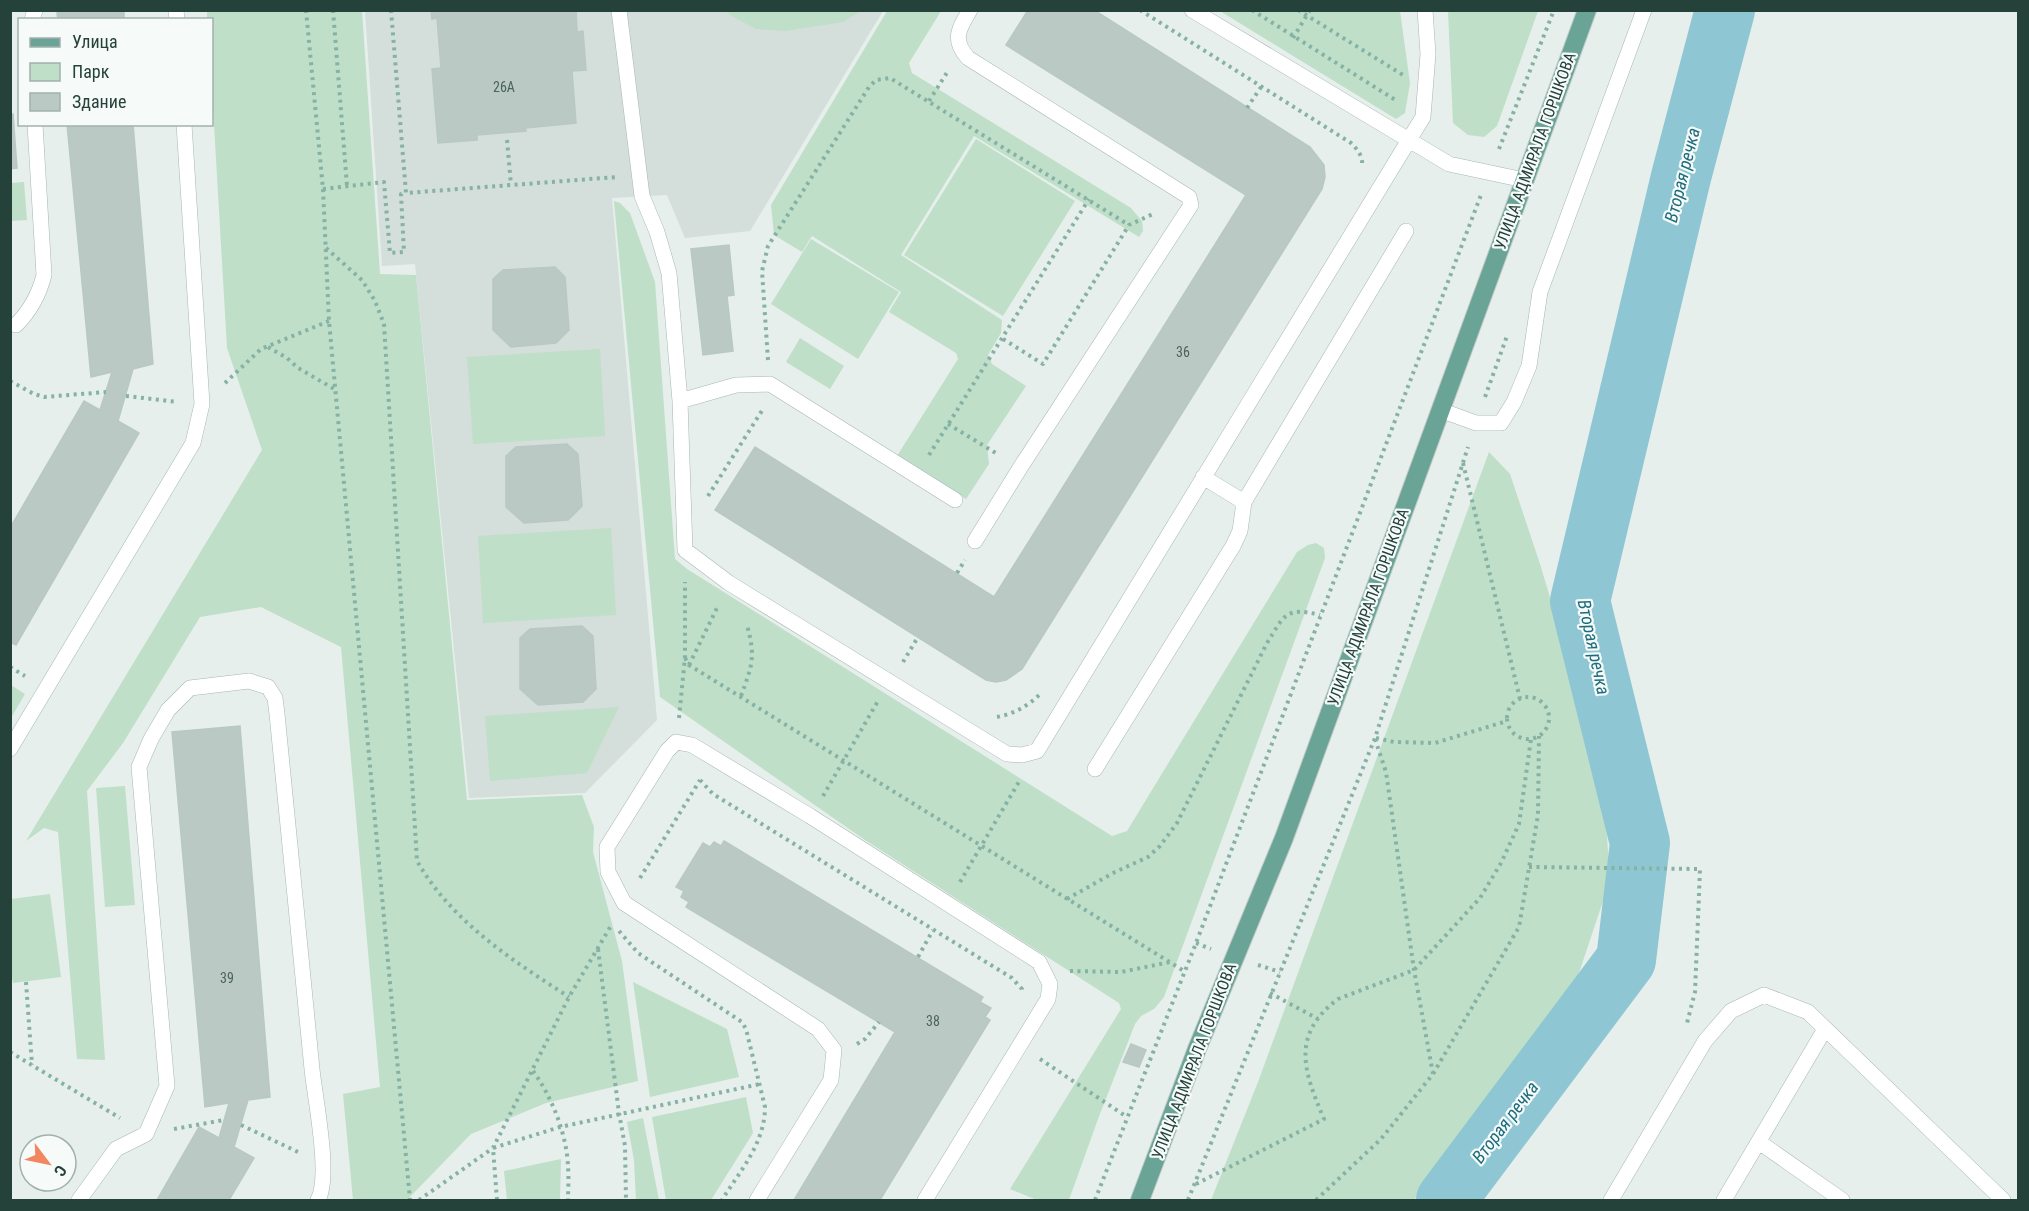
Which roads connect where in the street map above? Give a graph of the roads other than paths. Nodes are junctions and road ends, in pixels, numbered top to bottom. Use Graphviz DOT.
graph roads {
  1 [pos="619,10"];
  2 [pos="970,10"];
  3 [pos="1192,10"];
  4 [pos="1425,10"];
  5 [pos="1587,10"];
  6 [pos="1644,10"];
  7 [pos="35,126"];
  8 [pos="184,126"];
  9 [pos="1409,142"];
  10 [pos="1524,180"];
  11 [pos="1406,231"];
  12 [pos="16,325"];
  13 [pos="680,401"];
  14 [pos="1440,410"];
  15 [pos="1203,477"];
  16 [pos="955,500"];
  17 [pos="1244,502"];
  18 [pos="975,541"];
  19 [pos="10,749"];
  20 [pos="1095,769"];
  21 [pos="1826,1029"];
  22 [pos="1759,1142"];
  23 [pos="79,1200"];
  24 [pos="318,1200"];
  25 [pos="757,1200"];
  26 [pos="925,1200"];
  27 [pos="1140,1200"];
  28 [pos="1611,1200"];
  29 [pos="1724,1200"];
  30 [pos="1842,1200"];
  31 [pos="2003,1200"];
  1 -- 13 [label="lane"];
  2 -- 18 [label="lane"];
  3 -- 9 [label="lane"];
  4 -- 9 [label="lane"];
  5 -- 10 [label="main road, УЛИЦА АДМИРАЛА ГОРШКОВА"];
  6 -- 14 [label="lane"];
  7 -- 12 [label="lane"];
  8 -- 19 [label="lane"];
  9 -- 10 [label="lane"];
  9 -- 15 [label="lane"];
  10 -- 14 [label="main road, УЛИЦА АДМИРАЛА ГОРШКОВА"];
  11 -- 17 [label="lane"];
  13 -- 15 [label="lane"];
  13 -- 16 [label="lane"];
  14 -- 27 [label="main road, УЛИЦА АДМИРАЛА ГОРШКОВА"];
  15 -- 17 [label="lane"];
  17 -- 20 [label="lane"];
  21 -- 22 [label="lane"];
  21 -- 28 [label="lane"];
  21 -- 31 [label="lane"];
  22 -- 29 [label="lane"];
  22 -- 30 [label="lane"];
  23 -- 24 [label="lane"];
  25 -- 26 [label="lane"];
}
